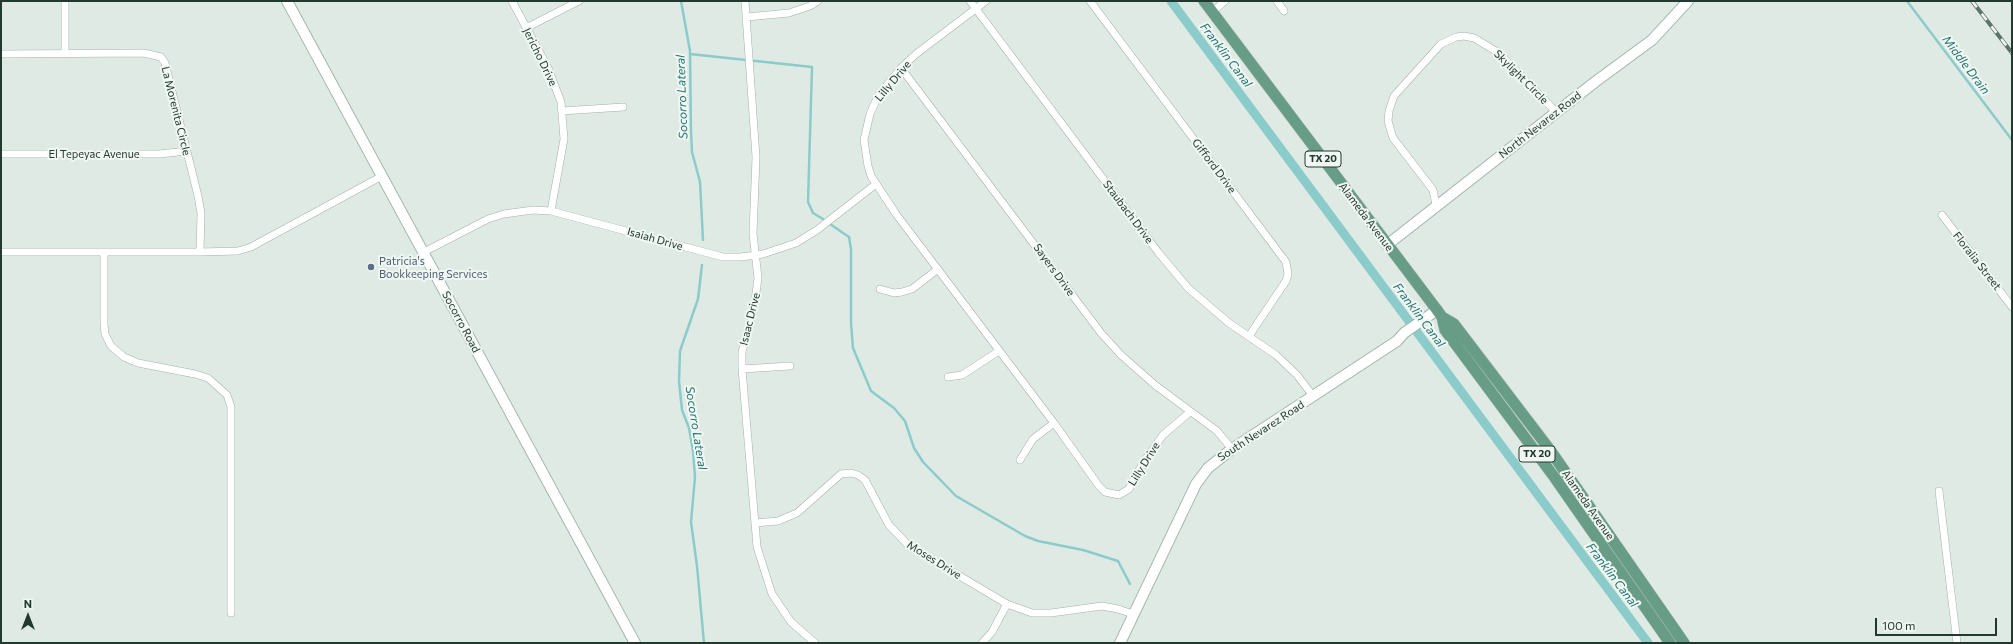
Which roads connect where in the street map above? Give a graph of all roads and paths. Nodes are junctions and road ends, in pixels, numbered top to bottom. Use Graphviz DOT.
graph roads {
  1 [pos="65,1"];
  2 [pos="287,1"];
  3 [pos="512,1"];
  4 [pos="579,1"];
  5 [pos="745,1"];
  6 [pos="818,1"];
  7 [pos="970,1"];
  8 [pos="986,1"];
  9 [pos="1090,1"];
  10 [pos="1204,1"];
  11 [pos="1225,1"];
  12 [pos="1277,1"];
  13 [pos="1688,1"];
  14 [pos="976,8"];
  15 [pos="1284,10"];
  16 [pos="1212,12"];
  17 [pos="747,17"];
  18 [pos="526,28"];
  19 [pos="1,54"];
  20 [pos="65,54"];
  21 [pos="901,68"];
  22 [pos="622,107"];
  23 [pos="562,111"];
  24 [pos="1556,112"];
  25 [pos="187,151"];
  26 [pos="1,154"];
  27 [pos="382,176"];
  28 [pos="876,184"];
  29 [pos="1436,205"];
  30 [pos="551,211"];
  31 [pos="1942,215"];
  32 [pos="1387,244"];
  33 [pos="1,252"];
  34 [pos="104,252"];
  35 [pos="200,252"];
  36 [pos="424,252"];
  37 [pos="756,255"];
  38 [pos="938,270"];
  39 [pos="880,289"];
  40 [pos="2012,307"];
  41 [pos="1436,314"];
  42 [pos="1249,336"];
  43 [pos="999,351"];
  44 [pos="790,366"];
  45 [pos="742,369"];
  46 [pos="948,377"];
  47 [pos="1313,396"];
  48 [pos="1190,412"];
  49 [pos="1054,423"];
  50 [pos="1232,449"];
  51 [pos="1020,460"];
  52 [pos="1939,491"];
  53 [pos="755,523"];
  54 [pos="1007,604"];
  55 [pos="231,613"];
  56 [pos="1133,614"];
  57 [pos="636,643"];
  58 [pos="815,643"];
  59 [pos="982,643"];
  60 [pos="1120,643"];
  61 [pos="1670,643"];
  62 [pos="1684,643"];
  63 [pos="1957,643"];
  1 -- 20 [label="street"];
  2 -- 27 [label="street, Socorro Road"];
  3 -- 18 [label="street, Jericho Drive"];
  4 -- 18 [label="street"];
  5 -- 17 [label="street, Isaac Drive"];
  6 -- 17 [label="street"];
  7 -- 14 [label="street, Staubach Drive"];
  8 -- 14 [label="street, Lilly Drive"];
  9 -- 42 [label="street, Gifford Drive"];
  10 -- 16 [label="main road, Alameda Avenue / TX 20"];
  11 -- 16 [label="street"];
  12 -- 15 [label="street"];
  13 -- 24 [label="street, North Nevarez Road"];
  14 -- 21 [label="street, Lilly Drive"];
  14 -- 42 [label="street, Staubach Drive"];
  16 -- 32 [label="main road, Alameda Avenue / TX 20"];
  17 -- 37 [label="street, Isaac Drive"];
  18 -- 23 [label="street, Jericho Drive"];
  19 -- 20 [label="street, La Morenita Circle"];
  20 -- 25 [label="street, La Morenita Circle"];
  21 -- 28 [label="street, Lilly Drive"];
  21 -- 48 [label="street, Sayers Drive"];
  22 -- 23 [label="street"];
  23 -- 30 [label="street, Jericho Drive"];
  24 -- 29 [label="street, North Nevarez Road"];
  24 -- 29 [label="street, Skylight Circle"];
  25 -- 26 [label="street, El Tepeyac Avenue"];
  25 -- 35 [label="street, La Morenita Circle"];
  27 -- 35 [label="street"];
  27 -- 36 [label="street, Socorro Road"];
  28 -- 37 [label="street, Isaiah Drive"];
  28 -- 38 [label="street, Lilly Drive"];
  29 -- 32 [label="street, North Nevarez Road"];
  30 -- 36 [label="street, Isaiah Drive"];
  30 -- 37 [label="street, Isaiah Drive"];
  31 -- 40 [label="street, Floralia Street"];
  32 -- 41 [label="main road, Alameda Avenue / TX 20"];
  33 -- 34 [label="street"];
  34 -- 35 [label="street"];
  34 -- 55 [label="street"];
  36 -- 57 [label="street, Socorro Road"];
  37 -- 45 [label="street, Isaac Drive"];
  38 -- 39 [label="street"];
  38 -- 43 [label="street, Lilly Drive"];
  41 -- 47 [label="street, South Nevarez Road"];
  41 -- 61 [label="main road, Alameda Avenue / TX 20"];
  41 -- 62 [label="main road, Alameda Avenue / TX 20"];
  42 -- 47 [label="street, Staubach Drive"];
  43 -- 46 [label="street"];
  43 -- 49 [label="street, Lilly Drive"];
  44 -- 45 [label="street"];
  45 -- 53 [label="street, Isaac Drive"];
  47 -- 50 [label="street, South Nevarez Road"];
  48 -- 49 [label="street, Lilly Drive"];
  48 -- 50 [label="street, Sayers Drive"];
  49 -- 51 [label="street"];
  50 -- 56 [label="street, South Nevarez Road"];
  52 -- 63 [label="street"];
  53 -- 54 [label="street, Moses Drive"];
  53 -- 58 [label="street, Isaac Drive"];
  54 -- 56 [label="street, Moses Drive"];
  54 -- 59 [label="street"];
  56 -- 60 [label="street, South Nevarez Road"];
}
